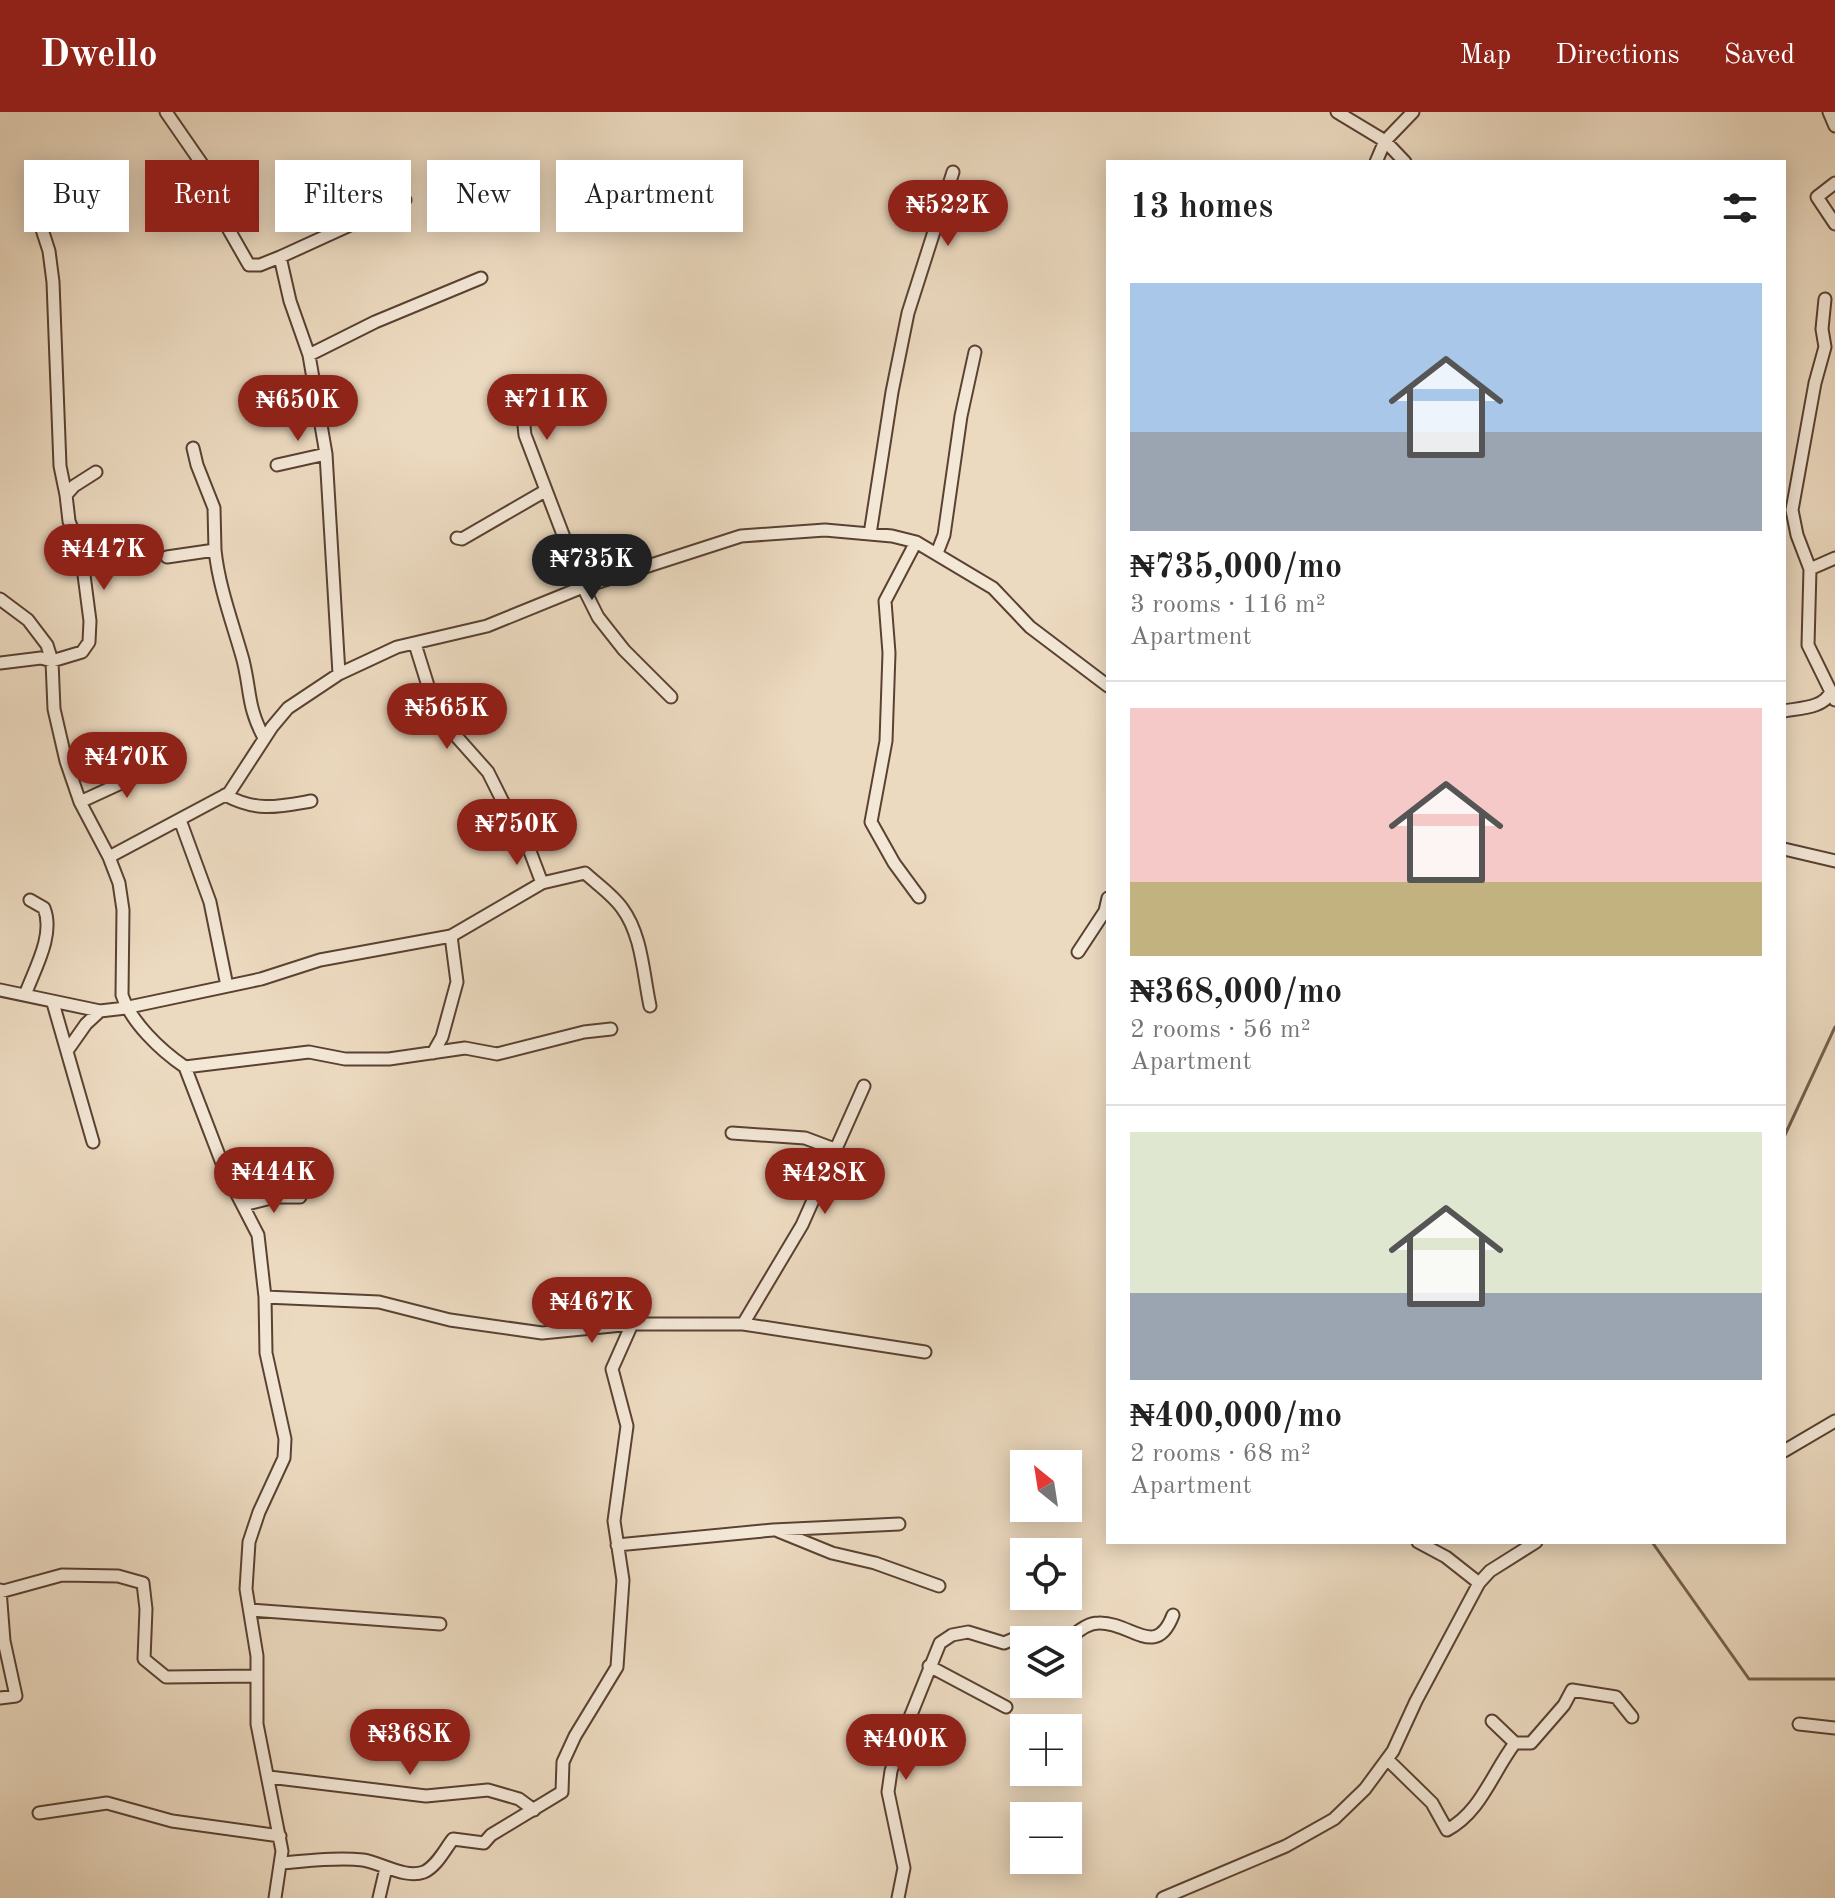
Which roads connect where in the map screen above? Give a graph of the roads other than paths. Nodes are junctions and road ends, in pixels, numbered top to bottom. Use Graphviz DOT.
graph roads {
  1 [pos="166,112"];
  2 [pos="1337,112"];
  3 [pos="1413,112"];
  4 [pos="1829,112"];
  5 [pos="1835,126"];
  6 [pos="1385,141"];
  7 [pos="1377,160"];
  8 [pos="1403,160"];
  9 [pos="953,172"];
  10 [pos="1835,183"];
  11 [pos="1835,224"];
  12 [pos="43,232"];
  13 [pos="335,232"];
  14 [pos="280,257"];
  15 [pos="481,278"];
  16 [pos="1825,299"];
  17 [pos="975,352"];
  18 [pos="309,355"];
  19 [pos="521,398"];
  20 [pos="193,448"];
  21 [pos="326,454"];
  22 [pos="277,465"];
  23 [pos="96,472"];
  24 [pos="545,491"];
  25 [pos="66,495"];
  26 [pos="870,534"];
  27 [pos="457,538"];
  28 [pos="916,542"];
  29 [pos="215,550"];
  30 [pos="937,553"];
  31 [pos="167,557"];
  32 [pos="1835,558"];
  33 [pos="1810,569"];
  34 [pos="583,587"];
  35 [pos="0,599"];
  36 [pos="415,644"];
  37 [pos="52,661"];
  38 [pos="0,663"];
  39 [pos="339,674"];
  40 [pos="1106,684"];
  41 [pos="1833,696"];
  42 [pos="671,697"];
  43 [pos="1786,711"];
  44 [pos="264,738"];
  45 [pos="156,767"];
  46 [pos="225,795"];
  47 [pos="311,801"];
  48 [pos="80,802"];
  49 [pos="180,820"];
  50 [pos="1786,849"];
  51 [pos="109,857"];
  52 [pos="1835,861"];
  53 [pos="542,883"];
  54 [pos="919,897"];
  55 [pos="30,900"];
  56 [pos="1106,907"];
  57 [pos="451,936"];
  58 [pos="1078,952"];
  59 [pos="227,986"];
  60 [pos="0,990"];
  61 [pos="25,995"];
  62 [pos="53,1003"];
  63 [pos="650,1006"];
  64 [pos="128,1008"];
  65 [pos="100,1011"];
  66 [pos="611,1029"];
  67 [pos="67,1051"];
  68 [pos="433,1053"];
  69 [pos="185,1067"];
  70 [pos="864,1086"];
  71 [pos="732,1133"];
  72 [pos="93,1142"];
  73 [pos="837,1150"];
  74 [pos="300,1197"];
  75 [pos="243,1205"];
  76 [pos="265,1297"];
  77 [pos="632,1324"];
  78 [pos="743,1324"];
  79 [pos="925,1352"];
  80 [pos="1835,1421"];
  81 [pos="1786,1450"];
  82 [pos="899,1524"];
  83 [pos="773,1530"];
  84 [pos="1422,1544"];
  85 [pos="1533,1544"];
  86 [pos="617,1545"];
  87 [pos="1479,1583"];
  88 [pos="939,1586"];
  89 [pos="0,1591"];
  90 [pos="250,1610"];
  91 [pos="1173,1615"];
  92 [pos="440,1624"];
  93 [pos="1082,1629"];
  94 [pos="1010,1640"];
  95 [pos="929,1666"];
  96 [pos="257,1676"];
  97 [pos="0,1698"];
  98 [pos="1006,1707"];
  99 [pos="1632,1717"];
  100 [pos="1492,1721"];
  101 [pos="1799,1724"];
  102 [pos="1835,1728"];
  103 [pos="865,1730"];
  104 [pos="904,1732"];
  105 [pos="1515,1743"];
  106 [pos="1387,1759"];
  107 [pos="269,1777"];
  108 [pos="534,1810"];
  109 [pos="39,1813"];
  110 [pos="280,1836"];
  111 [pos="281,1863"];
  112 [pos="386,1868"];
  113 [pos="275,1898"];
  114 [pos="379,1898"];
  115 [pos="898,1898"];
  116 [pos="1163,1898"];
  1 -- 14 [label="street"];
  2 -- 6 [label="street"];
  3 -- 6 [label="street"];
  4 -- 5 [label="street"];
  6 -- 7 [label="street"];
  6 -- 8 [label="street"];
  9 -- 26 [label="street"];
  10 -- 11 [label="street"];
  12 -- 25 [label="street"];
  13 -- 14 [label="street"];
  14 -- 18 [label="street"];
  15 -- 18 [label="street"];
  16 -- 33 [label="street"];
  17 -- 30 [label="street"];
  18 -- 21 [label="street"];
  19 -- 24 [label="street"];
  20 -- 29 [label="street"];
  21 -- 22 [label="street"];
  21 -- 39 [label="street"];
  23 -- 25 [label="street"];
  24 -- 27 [label="street"];
  24 -- 34 [label="street"];
  25 -- 37 [label="street"];
  26 -- 28 [label="street"];
  26 -- 34 [label="street"];
  28 -- 30 [label="street"];
  28 -- 54 [label="street"];
  29 -- 31 [label="street"];
  29 -- 44 [label="street"];
  30 -- 40 [label="street"];
  32 -- 33 [label="street"];
  33 -- 41 [label="street"];
  34 -- 36 [label="street"];
  34 -- 42 [label="street"];
  35 -- 37 [label="street"];
  36 -- 39 [label="street"];
  36 -- 53 [label="street"];
  37 -- 38 [label="street"];
  37 -- 48 [label="street"];
  39 -- 44 [label="street"];
  41 -- 43 [label="street"];
  44 -- 46 [label="street"];
  45 -- 48 [label="street"];
  46 -- 47 [label="street"];
  46 -- 49 [label="street"];
  48 -- 51 [label="street"];
  49 -- 51 [label="street"];
  49 -- 59 [label="street"];
  50 -- 52 [label="street"];
  51 -- 64 [label="street"];
  53 -- 57 [label="street"];
  53 -- 63 [label="street"];
  55 -- 61 [label="street"];
  56 -- 58 [label="street"];
  57 -- 59 [label="street"];
  57 -- 68 [label="street"];
  59 -- 64 [label="street"];
  60 -- 61 [label="street"];
  61 -- 62 [label="street"];
  62 -- 65 [label="street"];
  62 -- 67 [label="street"];
  64 -- 65 [label="street"];
  64 -- 69 [label="street"];
  65 -- 67 [label="street"];
  66 -- 68 [label="street"];
  67 -- 72 [label="street"];
  68 -- 69 [label="street"];
  69 -- 75 [label="street"];
  70 -- 73 [label="street"];
  71 -- 73 [label="street"];
  73 -- 78 [label="street"];
  74 -- 75 [label="street"];
  75 -- 76 [label="street"];
  76 -- 77 [label="street"];
  76 -- 90 [label="street"];
  77 -- 78 [label="street"];
  77 -- 86 [label="street"];
  78 -- 79 [label="street"];
  80 -- 81 [label="street"];
  82 -- 83 [label="street"];
  83 -- 86 [label="street"];
  83 -- 88 [label="street"];
  84 -- 87 [label="street"];
  85 -- 87 [label="street"];
  86 -- 108 [label="street"];
  87 -- 106 [label="street"];
  89 -- 96 [label="street"];
  89 -- 97 [label="street"];
  90 -- 92 [label="street"];
  90 -- 96 [label="street"];
  91 -- 93 [label="street"];
  94 -- 95 [label="street"];
  95 -- 98 [label="street"];
  95 -- 104 [label="street"];
  96 -- 107 [label="street"];
  99 -- 105 [label="street"];
  100 -- 105 [label="street"];
  101 -- 102 [label="street"];
  103 -- 104 [label="street"];
  104 -- 115 [label="street"];
  105 -- 106 [label="street"];
  106 -- 116 [label="street"];
  107 -- 108 [label="street"];
  107 -- 110 [label="street"];
  108 -- 112 [label="street"];
  109 -- 110 [label="street"];
  110 -- 111 [label="street"];
  111 -- 112 [label="street"];
  111 -- 113 [label="street"];
  112 -- 114 [label="street"];
}
